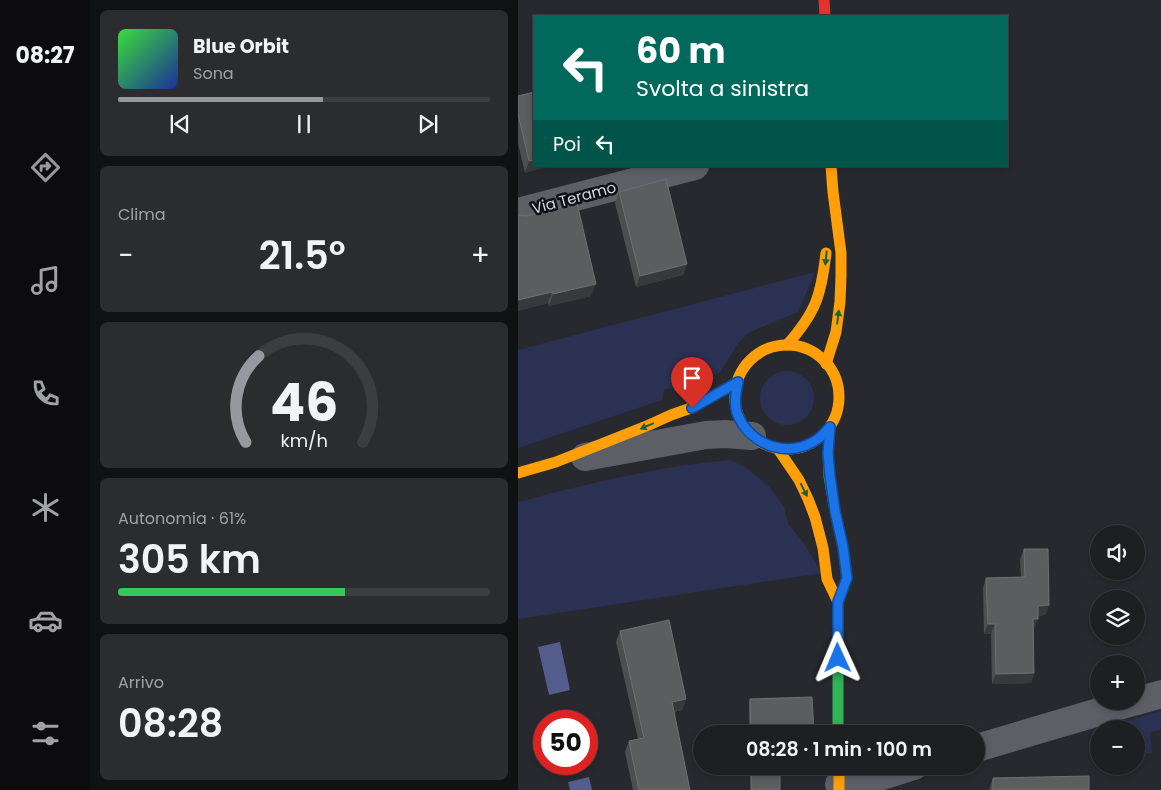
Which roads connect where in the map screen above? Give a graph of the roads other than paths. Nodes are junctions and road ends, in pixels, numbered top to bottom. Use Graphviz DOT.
graph roads {
  1 [pos="824,0"];
  2 [pos="825,15"];
  3 [pos="688,167"];
  4 [pos="831,167"];
  5 [pos="629,175"];
  6 [pos="833,192"];
  7 [pos="518,212"];
  8 [pos="788,346"];
  9 [pos="826,364"];
  10 [pos="738,382"];
  11 [pos="830,427"];
  12 [pos="752,436"];
  13 [pos="778,449"];
  14 [pos="556,462"];
  15 [pos="518,473"];
  16 [pos="838,602"];
  17 [pos="1162,694"];
  18 [pos="1145,699"];
  19 [pos="1106,710"];
  20 [pos="838,725"];
  21 [pos="985,746"];
  22 [pos="885,775"];
  23 [pos="839,780"];
  1 -- 2 [label="main road"];
  3 -- 5 [label="street, Via Teramo"];
  4 -- 6 [label="main road"];
  5 -- 7 [label="street, Via Teramo"];
  6 -- 8 [label="main road, one-way"];
  9 -- 6 [label="main road, one-way"];
  8 -- 9 [label="main road"];
  8 -- 10 [label="main road"];
  9 -- 11 [label="main road"];
  10 -- 12 [label="main road"];
  10 -- 14 [label="main road, one-way"];
  11 -- 13 [label="main road"];
  11 -- 16 [label="main road"];
  12 -- 13 [label="main road"];
  12 -- 14 [label="street"];
  13 -- 16 [label="main road, one-way"];
  14 -- 15 [label="main road"];
  16 -- 20 [label="main road"];
  17 -- 18 [label="street"];
  19 -- 21 [label="street"];
  22 -- 23 [label="street"];
}
